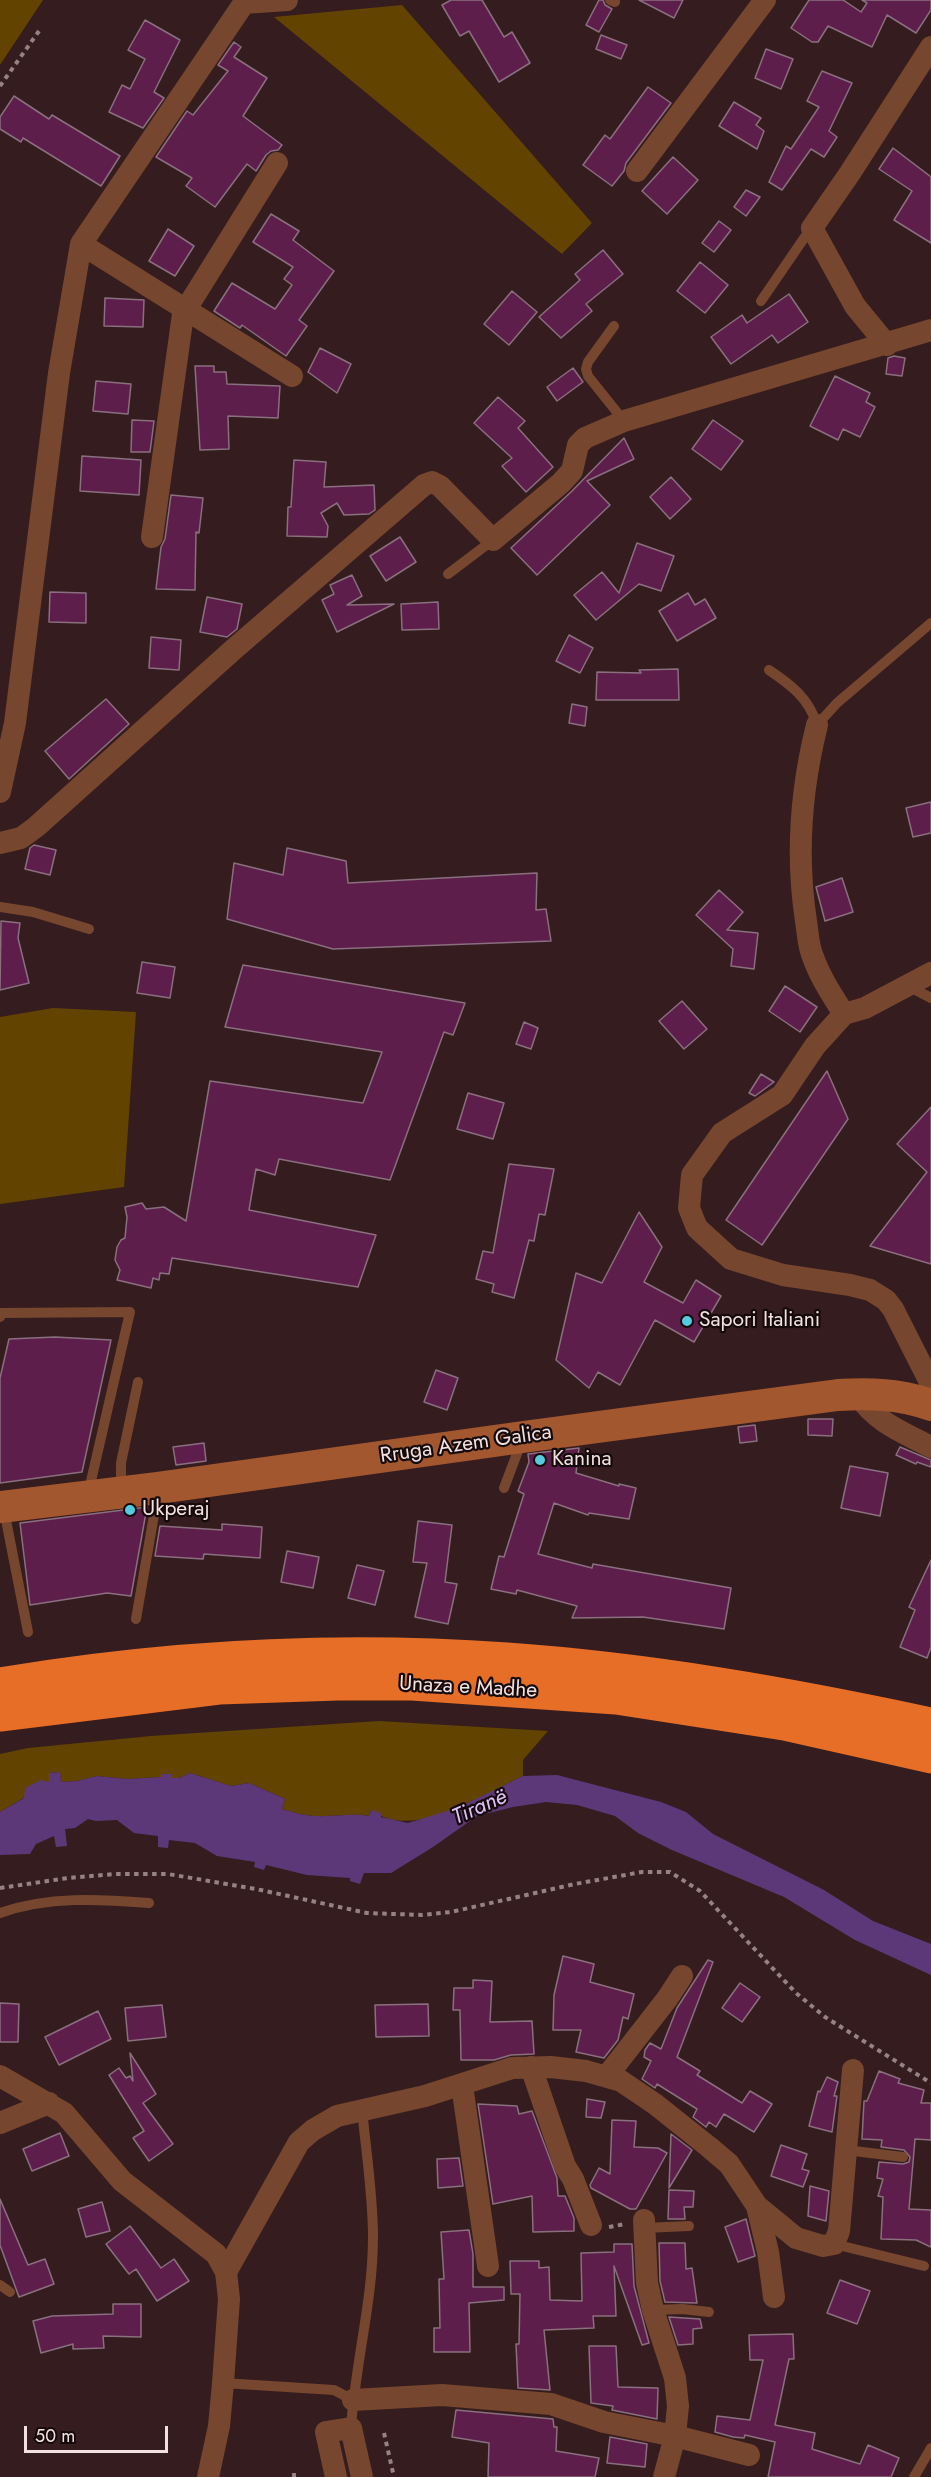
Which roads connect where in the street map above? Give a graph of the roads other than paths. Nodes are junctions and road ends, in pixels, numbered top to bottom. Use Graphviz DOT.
graph roads {
  1 [pos="288,0"];
  2 [pos="765,0"];
  3 [pos="245,1"];
  4 [pos="931,46"];
  5 [pos="277,163"];
  6 [pos="637,171"];
  7 [pos="812,228"];
  8 [pos="81,244"];
  9 [pos="760,301"];
  10 [pos="186,310"];
  11 [pos="614,326"];
  12 [pos="931,330"];
  13 [pos="886,345"];
  14 [pos="292,376"];
  15 [pos="624,421"];
  16 [pos="152,537"];
  17 [pos="493,540"];
  18 [pos="448,574"];
  19 [pos="931,623"];
  20 [pos="769,670"];
  21 [pos="817,725"];
  22 [pos="0,792"];
  23 [pos="0,843"];
  24 [pos="0,907"];
  25 [pos="89,929"];
  26 [pos="931,974"];
  27 [pos="908,987"];
  28 [pos="931,998"];
  29 [pos="844,1014"];
  30 [pos="0,1317"];
  31 [pos="138,1382"];
  32 [pos="931,1384"];
  33 [pos="857,1394"];
  34 [pos="931,1405"];
  35 [pos="523,1437"];
  36 [pos="931,1447"];
  37 [pos="158,1488"];
  38 [pos="504,1488"];
  39 [pos="122,1493"];
  40 [pos="87,1497"];
  41 [pos="2,1507"];
  42 [pos="136,1619"];
  43 [pos="28,1632"];
  44 [pos="440,1656"];
  45 [pos="0,1665"];
  46 [pos="0,1684"];
  47 [pos="470,1689"];
  48 [pos="0,1715"];
  49 [pos="931,1724"];
  50 [pos="0,1731"];
  51 [pos="931,1757"];
  52 [pos="149,1903"];
  53 [pos="0,1912"];
  54 [pos="682,1976"];
  55 [pos="531,2067"];
  56 [pos="853,2070"];
  57 [pos="0,2076"];
  58 [pos="607,2076"];
  59 [pos="462,2085"];
  60 [pos="49,2103"];
  61 [pos="362,2109"];
  62 [pos="0,2123"];
  63 [pos="846,2150"];
  64 [pos="903,2157"];
  65 [pos="757,2206"];
  66 [pos="644,2224"];
  67 [pos="591,2225"];
  68 [pos="689,2226"];
  69 [pos="834,2244"];
  70 [pos="488,2266"];
  71 [pos="924,2266"];
  72 [pos="226,2272"];
  73 [pos="0,2284"];
  74 [pos="10,2292"];
  75 [pos="774,2297"];
  76 [pos="652,2310"];
  77 [pos="709,2312"];
  78 [pos="223,2383"];
  79 [pos="353,2400"];
  80 [pos="351,2428"];
  81 [pos="675,2436"];
  82 [pos="931,2448"];
  83 [pos="749,2455"];
  84 [pos="208,2477"];
  85 [pos="336,2477"];
  86 [pos="362,2477"];
  87 [pos="664,2477"];
  88 [pos="914,2477"];
  1 -- 3 [label="street"];
  2 -- 6 [label="street"];
  3 -- 8 [label="street"];
  4 -- 7 [label="street"];
  5 -- 10 [label="street"];
  7 -- 9 [label="lane"];
  7 -- 13 [label="street"];
  8 -- 10 [label="street"];
  8 -- 22 [label="street"];
  10 -- 14 [label="street"];
  10 -- 16 [label="street"];
  11 -- 15 [label="lane"];
  12 -- 13 [label="street"];
  13 -- 15 [label="street"];
  15 -- 17 [label="street"];
  17 -- 18 [label="lane"];
  17 -- 23 [label="street"];
  19 -- 21 [label="lane"];
  20 -- 21 [label="lane"];
  21 -- 29 [label="street"];
  24 -- 25 [label="lane"];
  26 -- 27 [label="street"];
  27 -- 28 [label="lane"];
  27 -- 29 [label="street"];
  29 -- 32 [label="street"];
  30 -- 40 [label="lane"];
  31 -- 39 [label="lane"];
  33 -- 34 [label="main road, Rruga Azem Galica"];
  33 -- 35 [label="main road, Rruga Azem Galica"];
  33 -- 36 [label="street"];
  35 -- 37 [label="main road, Rruga Azem Galica"];
  35 -- 38 [label="lane"];
  37 -- 39 [label="main road, Rruga Azem Galica"];
  37 -- 42 [label="lane"];
  39 -- 40 [label="main road, Rruga Azem Galica"];
  40 -- 41 [label="main road, Rruga Azem Galica"];
  41 -- 43 [label="lane"];
  44 -- 45 [label="highway"];
  44 -- 46 [label="highway, Unaza e Madhe"];
  44 -- 49 [label="highway, Unaza e Madhe"];
  47 -- 48 [label="highway, Unaza e Madhe"];
  47 -- 50 [label="highway"];
  47 -- 51 [label="highway, Unaza e Madhe"];
  52 -- 53 [label="lane"];
  54 -- 58 [label="street"];
  55 -- 58 [label="street"];
  55 -- 59 [label="street"];
  55 -- 67 [label="street"];
  56 -- 63 [label="street"];
  57 -- 60 [label="street"];
  58 -- 65 [label="street"];
  59 -- 61 [label="street"];
  59 -- 70 [label="street"];
  60 -- 62 [label="street"];
  60 -- 72 [label="street"];
  61 -- 72 [label="street"];
  61 -- 79 [label="lane"];
  63 -- 64 [label="lane"];
  63 -- 69 [label="street"];
  65 -- 69 [label="street"];
  65 -- 75 [label="street"];
  66 -- 68 [label="lane"];
  66 -- 76 [label="street"];
  69 -- 71 [label="lane"];
  72 -- 78 [label="street"];
  73 -- 74 [label="lane"];
  76 -- 77 [label="lane"];
  76 -- 81 [label="street"];
  78 -- 79 [label="lane"];
  78 -- 84 [label="street"];
  79 -- 80 [label="lane"];
  79 -- 81 [label="street"];
  80 -- 85 [label="street"];
  80 -- 86 [label="street"];
  81 -- 83 [label="street"];
  81 -- 87 [label="street"];
  82 -- 88 [label="lane"];
}
